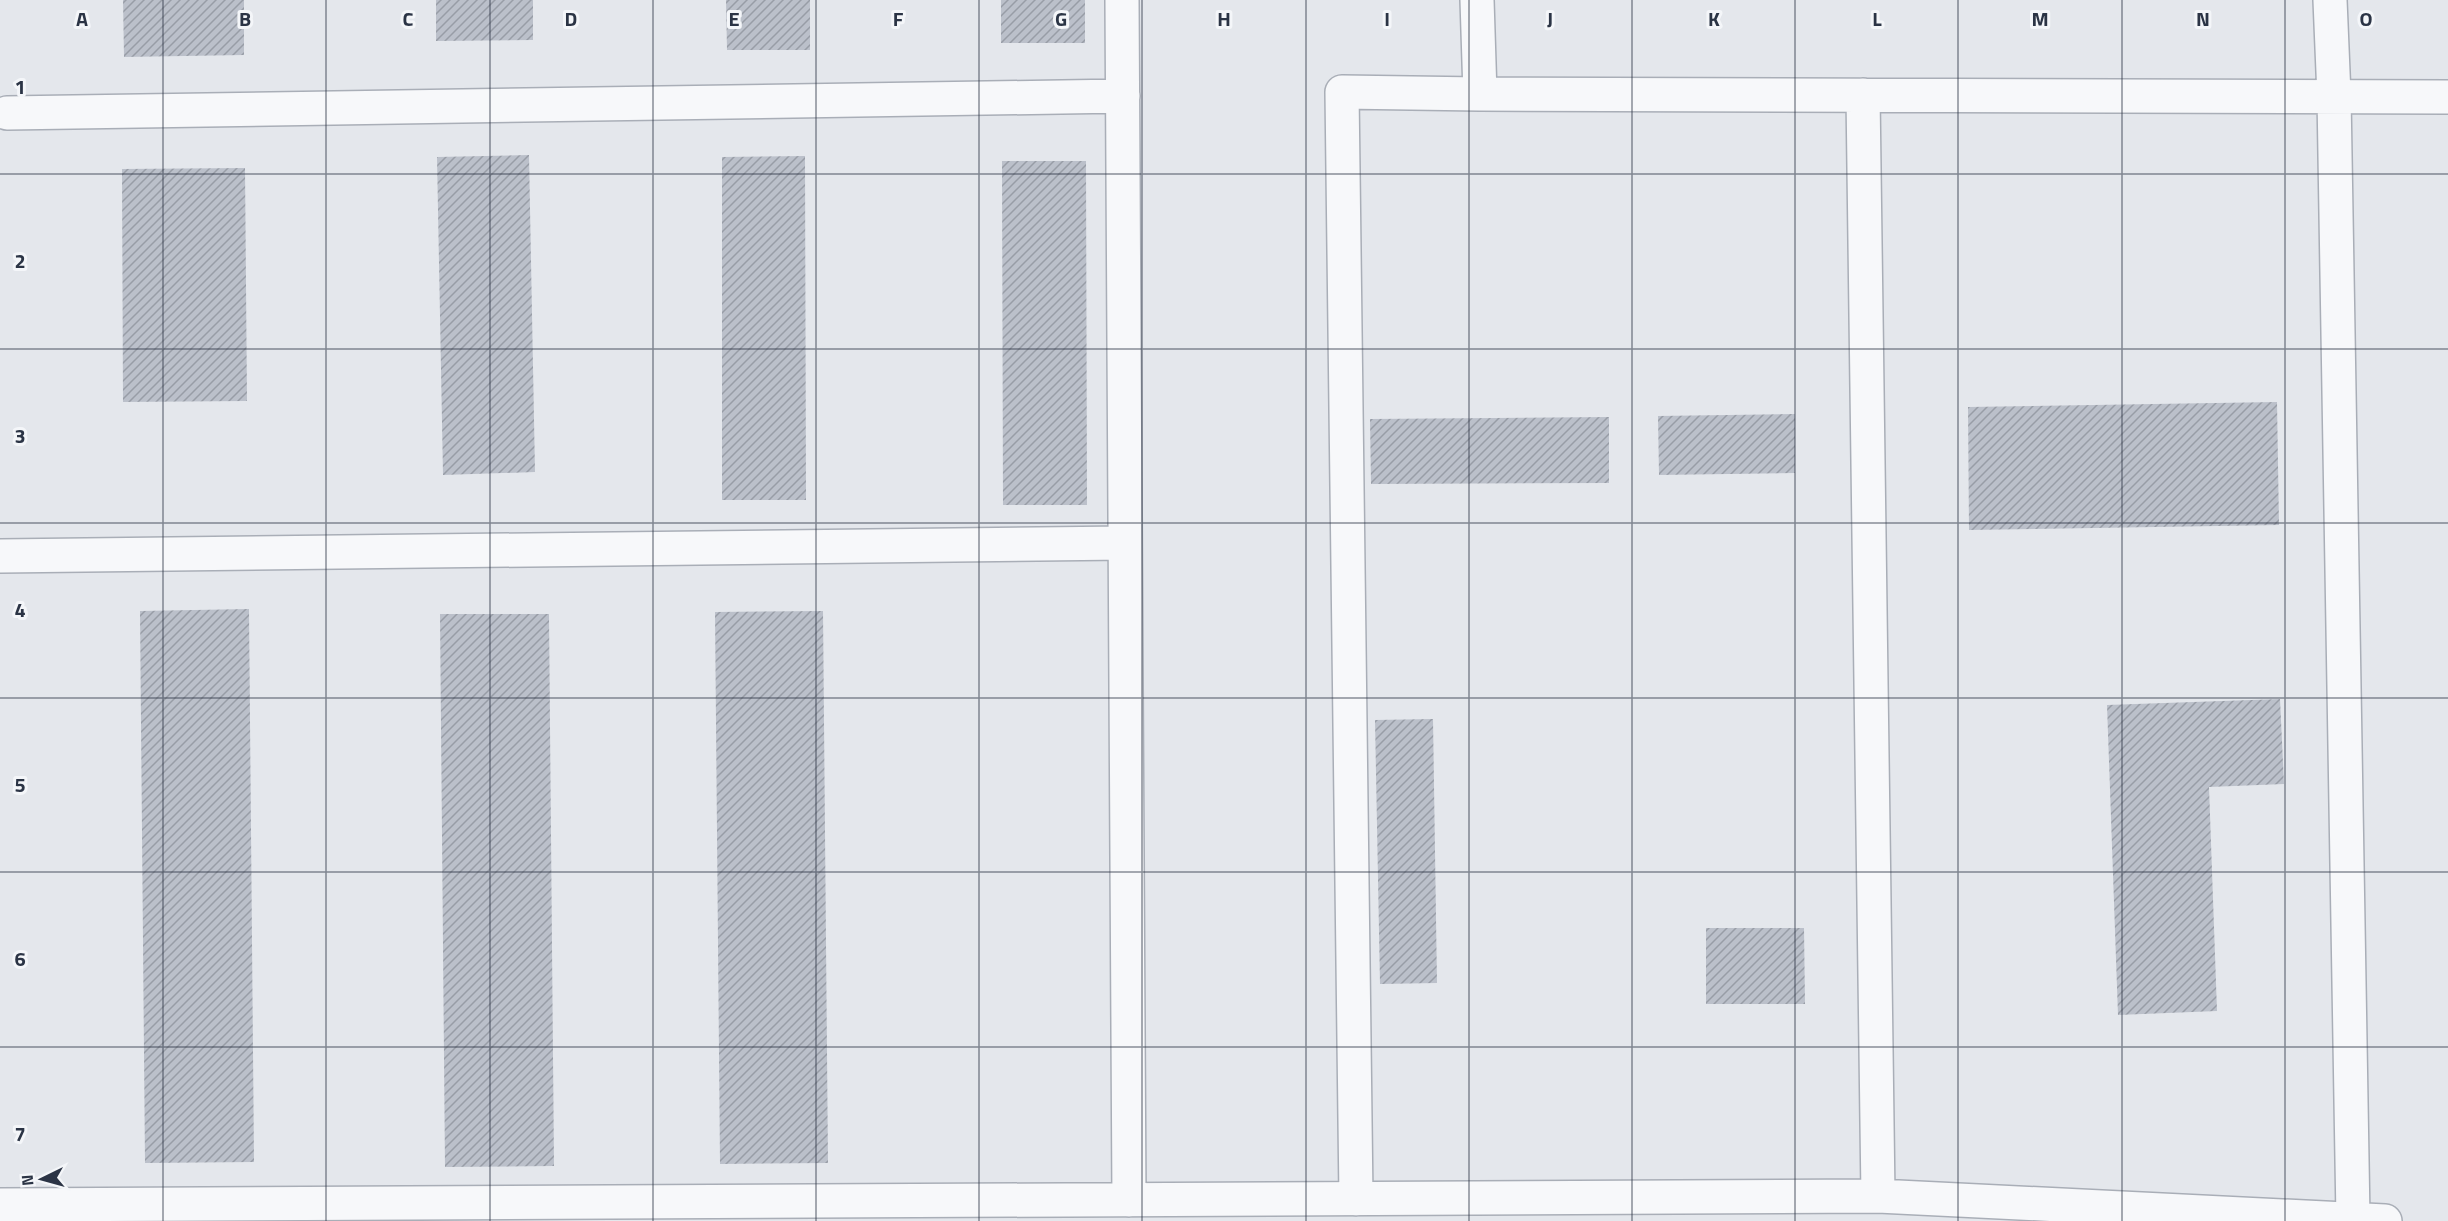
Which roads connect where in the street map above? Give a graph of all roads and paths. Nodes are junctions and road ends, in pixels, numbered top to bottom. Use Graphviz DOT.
graph roads {
  1 [pos="1122,0"];
  2 [pos="1478,0"];
  3 [pos="2330,0"];
  4 [pos="1480,94"];
  5 [pos="1863,95"];
  6 [pos="1123,96"];
  7 [pos="2334,96"];
  8 [pos="2448,97"];
  9 [pos="7,113"];
  10 [pos="1125,543"];
  11 [pos="0,556"];
  12 [pos="1878,1196"];
  13 [pos="1356,1199"];
  14 [pos="1129,1200"];
  15 [pos="0,1205"];
  16 [pos="2369,1220"];
  1 -- 6 [label="lane"];
  2 -- 4 [label="lane"];
  3 -- 7 [label="lane"];
  4 -- 5 [label="lane"];
  4 -- 13 [label="lane"];
  5 -- 7 [label="lane"];
  5 -- 12 [label="lane"];
  6 -- 9 [label="lane"];
  6 -- 10 [label="lane"];
  7 -- 8 [label="lane"];
  7 -- 16 [label="lane"];
  10 -- 11 [label="lane"];
  10 -- 14 [label="lane"];
  12 -- 13 [label="lane"];
  12 -- 16 [label="lane"];
  13 -- 14 [label="lane"];
  14 -- 15 [label="lane"];
}
